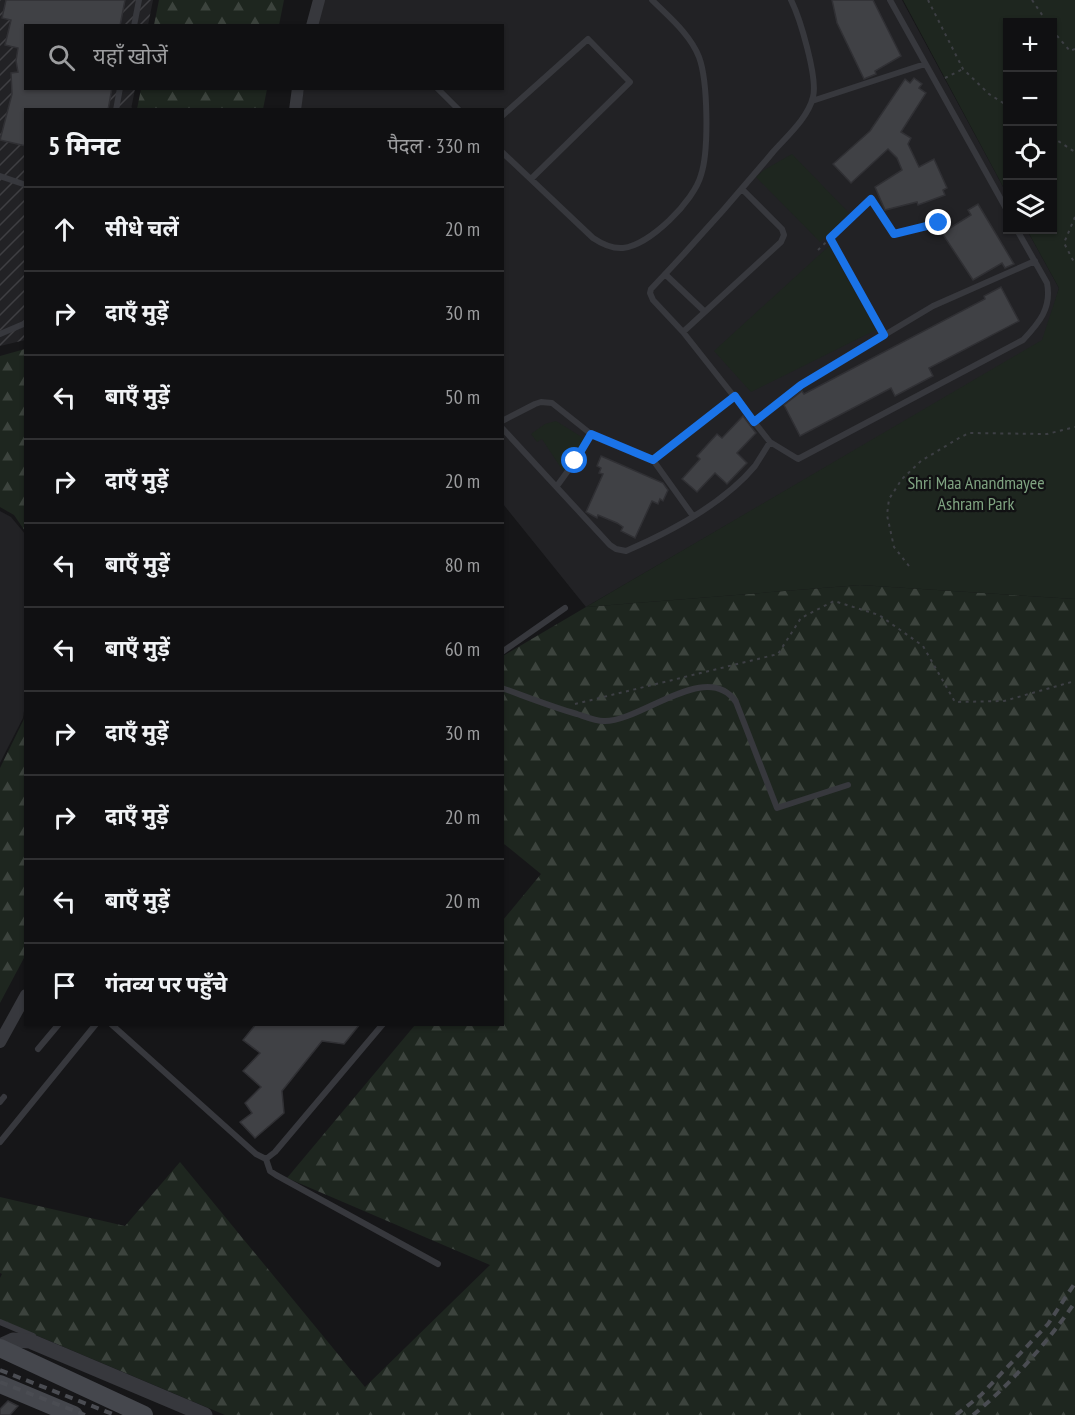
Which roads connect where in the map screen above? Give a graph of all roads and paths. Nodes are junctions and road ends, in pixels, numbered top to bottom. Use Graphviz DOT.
graph roads {
  1 [pos="139,0"];
  2 [pos="319,0"];
  3 [pos="652,0"];
  4 [pos="791,0"];
  5 [pos="890,0"];
  6 [pos="928,0"];
  7 [pos="1032,0"];
  8 [pos="1044,18"];
  9 [pos="134,24"];
  10 [pos="313,24"];
  11 [pos="1057,36"];
  12 [pos="1075,49"];
  13 [pos="925,64"];
  14 [pos="963,69"];
  15 [pos="936,82"];
  16 [pos="120,90"];
  17 [pos="298,90"];
  18 [pos="439,90"];
  19 [pos="812,101"];
  20 [pos="1003,103"];
  21 [pos="116,108"];
  22 [pos="295,108"];
  23 [pos="457,108"];
  24 [pos="504,114"];
  25 [pos="1057,140"];
  26 [pos="1075,152"];
  27 [pos="504,154"];
  28 [pos="0,176"];
  29 [pos="531,179"];
  30 [pos="24,184"];
  31 [pos="742,189"];
  32 [pos="1003,203"];
  33 [pos="1075,217"];
  34 [pos="939,223"];
  35 [pos="1019,234"];
  36 [pos="830,238"];
  37 [pos="818,250"];
  38 [pos="1035,261"];
  39 [pos="1075,264"];
  40 [pos="665,274"];
  41 [pos="705,312"];
  42 [pos="24,324"];
  43 [pos="683,332"];
  44 [pos="0,334"];
  45 [pos="884,335"];
  46 [pos="735,396"];
  47 [pos="504,420"];
  48 [pos="754,422"];
  49 [pos="1075,427"];
  50 [pos="504,430"];
  51 [pos="591,434"];
  52 [pos="770,442"];
  53 [pos="653,460"];
  54 [pos="557,486"];
  55 [pos="693,516"];
  56 [pos="909,566"];
  57 [pos="566,608"];
  58 [pos="504,651"];
  59 [pos="1075,681"];
  60 [pos="504,689"];
  61 [pos="556,708"];
  62 [pos="848,785"];
  63 [pos="24,999"];
  64 [pos="57,1026"];
  65 [pos="94,1026"];
  66 [pos="113,1026"];
  67 [pos="381,1026"];
  68 [pos="0,1042"];
  69 [pos="38,1049"];
  70 [pos="0,1142"];
  71 [pos="266,1159"];
  72 [pos="438,1264"];
  73 [pos="0,1322"];
  74 [pos="48,1343"];
  75 [pos="0,1347"];
  76 [pos="0,1384"];
  77 [pos="74,1415"];
  78 [pos="144,1415"];
  79 [pos="205,1415"];
  1 -- 9 [label="lane"];
  2 -- 10 [label="street"];
  3 -- 29 [label="lane"];
  4 -- 19 [label="lane"];
  5 -- 13 [label="lane"];
  6 -- 14 [label="path"];
  7 -- 8 [label="path"];
  11 -- 12 [label="path"];
  13 -- 15 [label="lane"];
  13 -- 19 [label="lane"];
  14 -- 15 [label="path"];
  14 -- 20 [label="path"];
  15 -- 32 [label="lane"];
  16 -- 21 [label="lane"];
  17 -- 22 [label="street"];
  18 -- 23 [label="lane"];
  19 -- 31 [label="lane"];
  24 -- 29 [label="lane"];
  25 -- 26 [label="path"];
  27 -- 29 [label="lane"];
  28 -- 30 [label="lane"];
  31 -- 40 [label="lane"];
  31 -- 41 [label="lane"];
  33 -- 39 [label="path"];
  34 -- 36 [label="path"];
  35 -- 38 [label="lane"];
  36 -- 37 [label="path"];
  36 -- 45 [label="path"];
  38 -- 45 [label="lane"];
  38 -- 52 [label="lane"];
  40 -- 41 [label="lane"];
  40 -- 43 [label="lane"];
  41 -- 43 [label="lane"];
  42 -- 44 [label="lane"];
  43 -- 46 [label="lane"];
  45 -- 48 [label="lane"];
  46 -- 48 [label="lane"];
  46 -- 53 [label="lane"];
  47 -- 51 [label="lane"];
  48 -- 52 [label="lane"];
  49 -- 56 [label="path"];
  50 -- 54 [label="lane"];
  51 -- 53 [label="lane"];
  51 -- 54 [label="lane"];
  52 -- 55 [label="lane"];
  53 -- 55 [label="lane"];
  54 -- 55 [label="lane"];
  57 -- 58 [label="lane"];
  59 -- 61 [label="path"];
  60 -- 61 [label="lane"];
  61 -- 62 [label="lane"];
  63 -- 68 [label="street"];
  64 -- 69 [label="lane"];
  65 -- 70 [label="lane"];
  66 -- 71 [label="lane"];
  67 -- 71 [label="lane"];
  71 -- 72 [label="lane"];
  73 -- 74 [label="lane"];
  75 -- 78 [label="main road"];
  75 -- 79 [label="street"];
  76 -- 77 [label="main road"];
}
